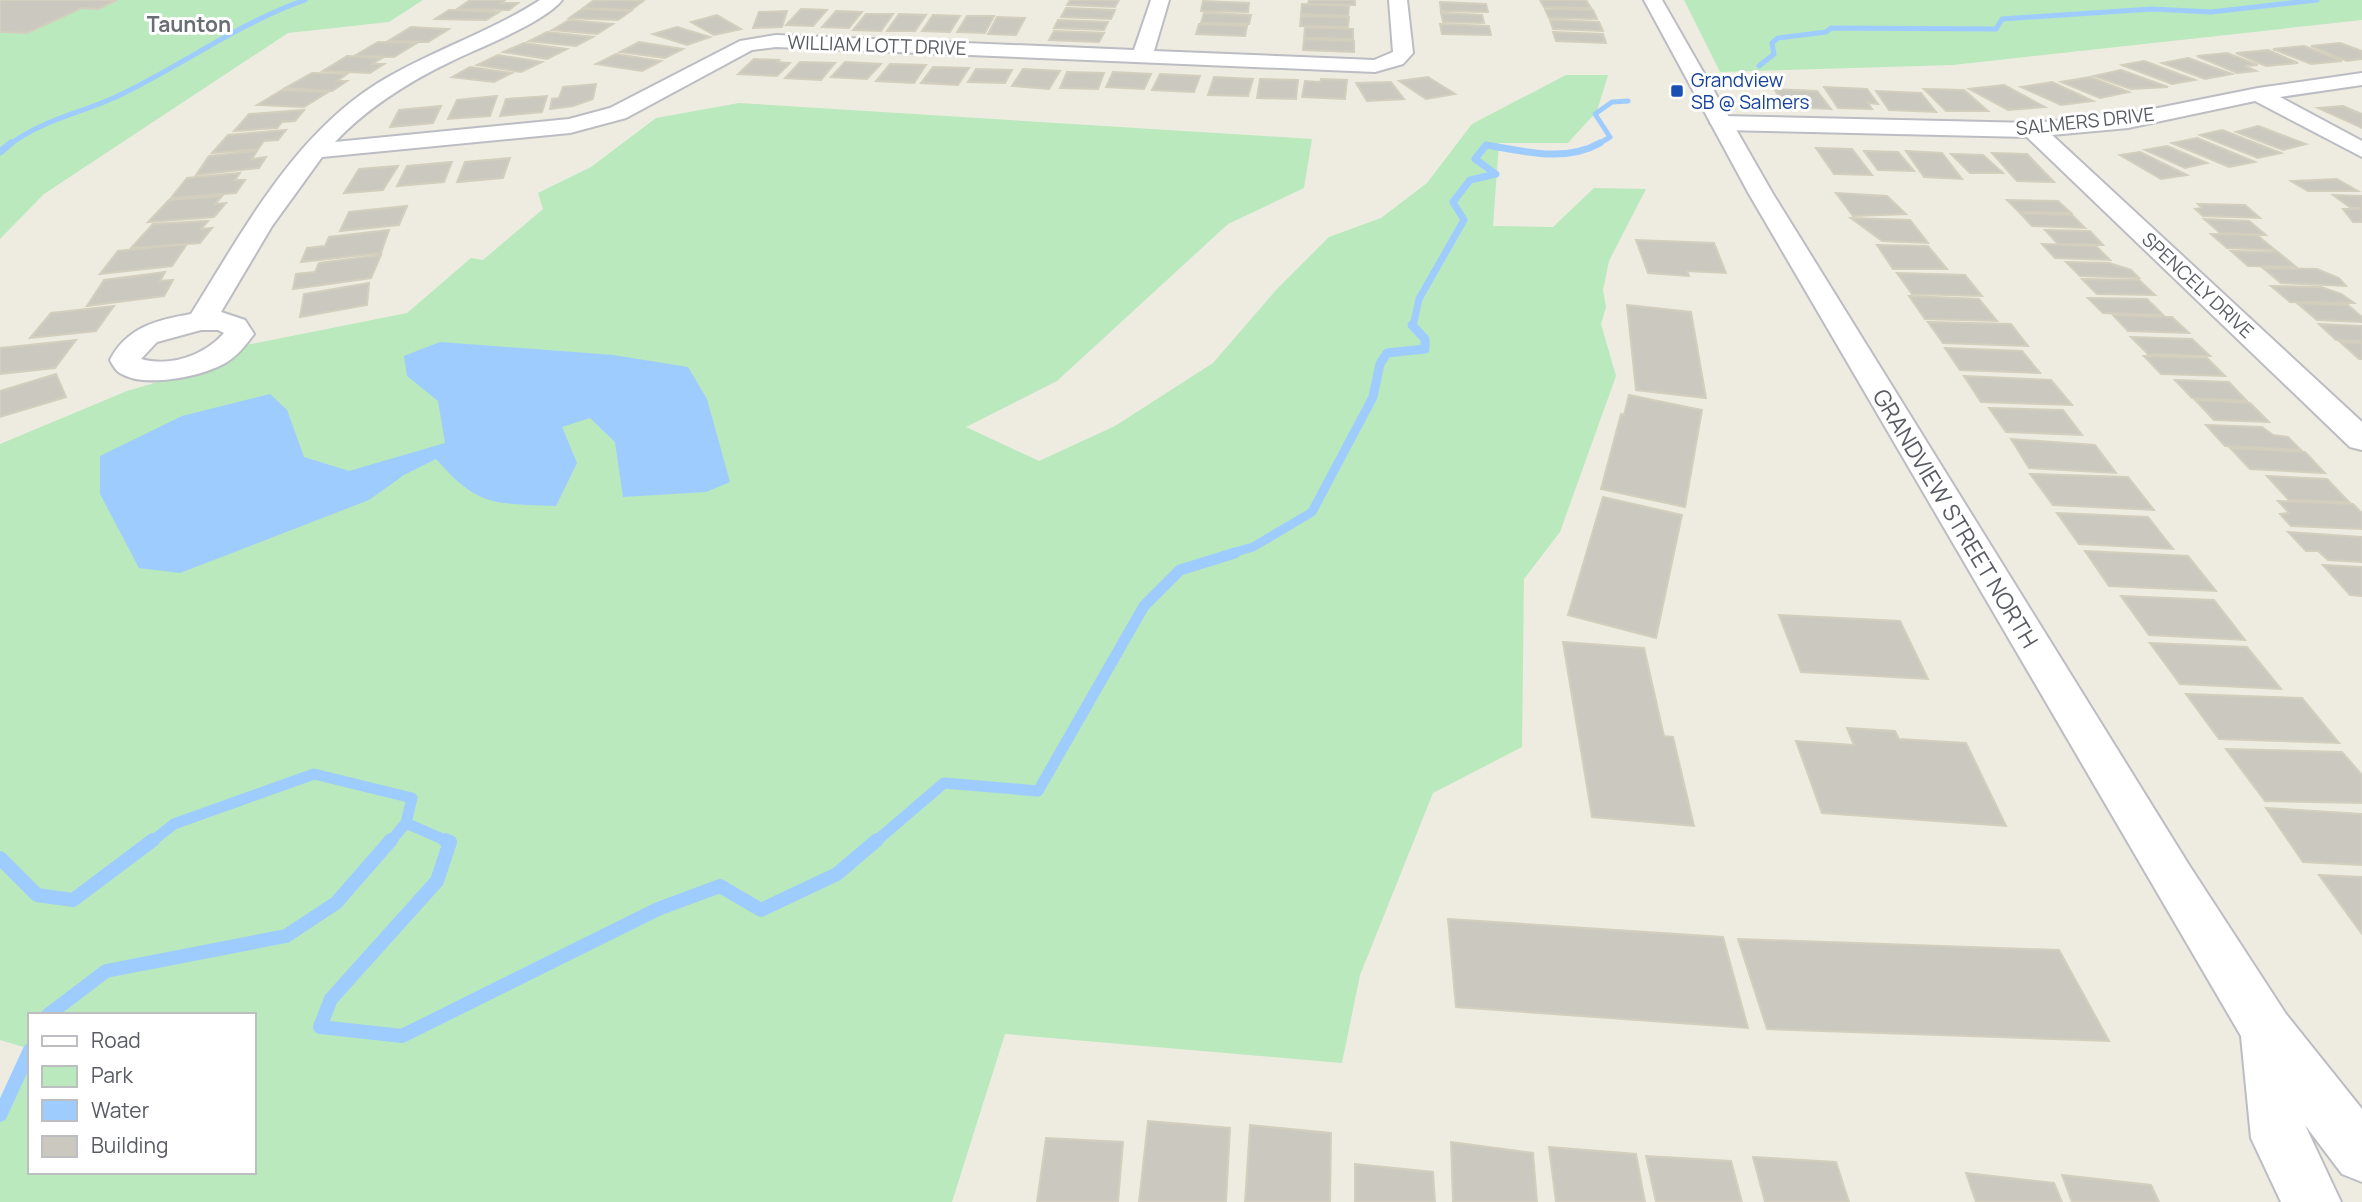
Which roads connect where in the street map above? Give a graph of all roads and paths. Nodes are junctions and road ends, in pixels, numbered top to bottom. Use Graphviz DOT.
graph roads {
  1 [pos="553,0"];
  2 [pos="1160,0"];
  3 [pos="1398,0"];
  4 [pos="1653,0"];
  5 [pos="1143,55"];
  6 [pos="2362,79"];
  7 [pos="2258,94"];
  8 [pos="1721,123"];
  9 [pos="2033,130"];
  10 [pos="2362,150"];
  11 [pos="314,151"];
  12 [pos="201,321"];
  13 [pos="2362,440"];
  14 [pos="2267,1031"];
  15 [pos="2362,1154"];
  16 [pos="2312,1202"];
  1 -- 11 [label="street"];
  2 -- 5 [label="street"];
  3 -- 5 [label="street, WILLIAM LOTT DRIVE"];
  4 -- 8 [label="street, GRANDVIEW STREET NORTH"];
  5 -- 11 [label="street, WILLIAM LOTT DRIVE"];
  6 -- 7 [label="street, SALMERS DRIVE"];
  7 -- 9 [label="street, SALMERS DRIVE"];
  7 -- 10 [label="street"];
  8 -- 9 [label="street, SALMERS DRIVE"];
  8 -- 14 [label="street, GRANDVIEW STREET NORTH"];
  9 -- 13 [label="street, SPENCELY DRIVE"];
  11 -- 12 [label="street"];
  14 -- 15 [label="street, GRANDVIEW STREET NORTH"];
  14 -- 16 [label="street, GRANDVIEW STREET NORTH"];
}
